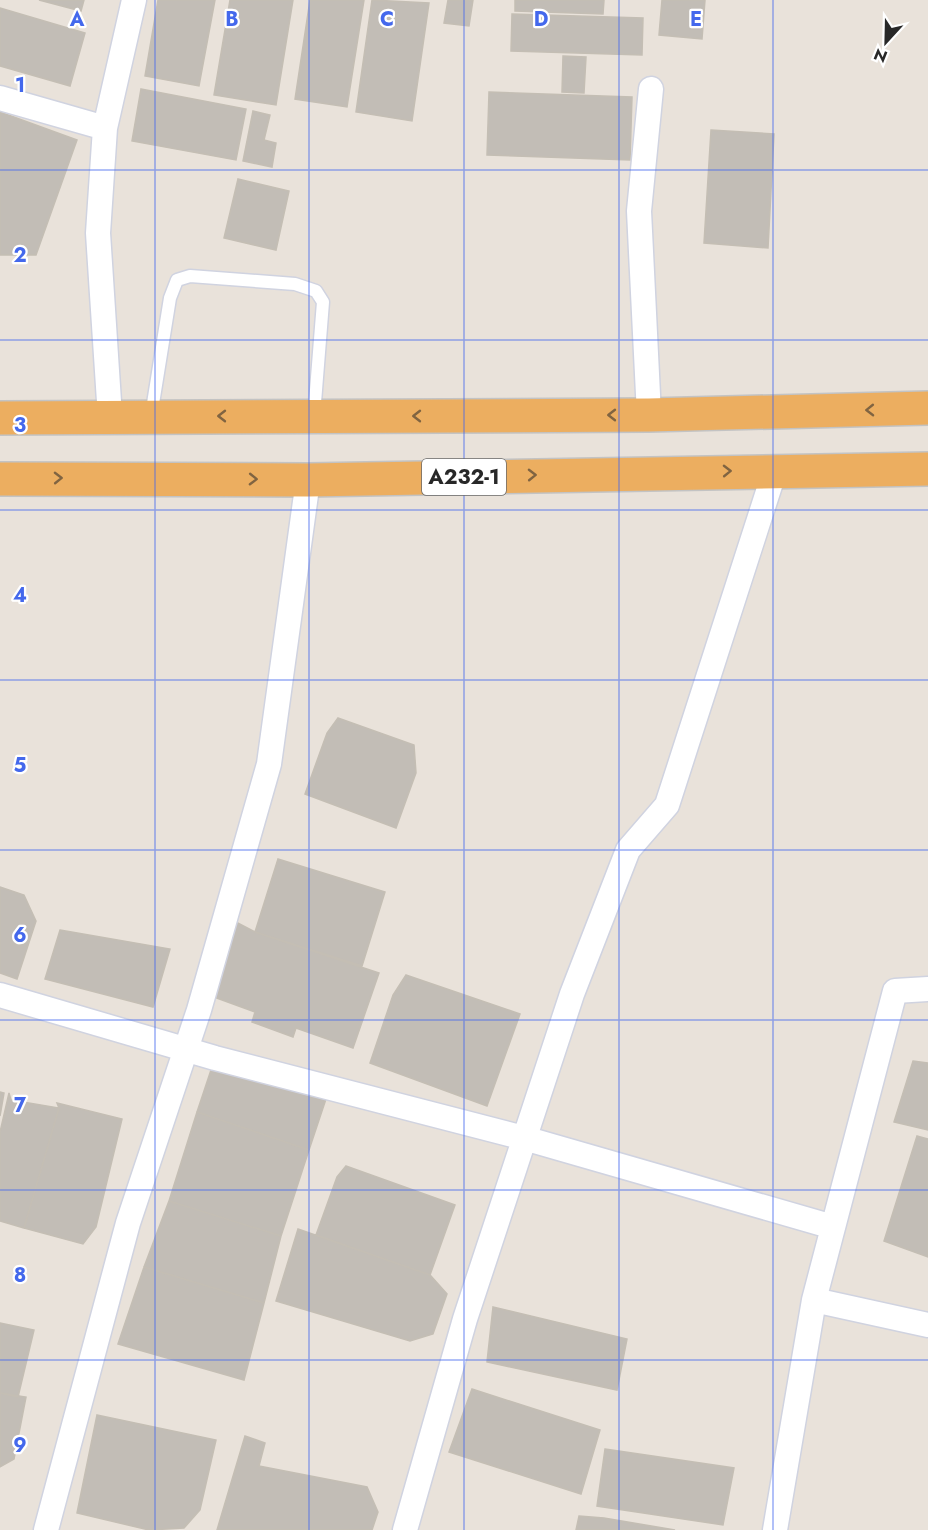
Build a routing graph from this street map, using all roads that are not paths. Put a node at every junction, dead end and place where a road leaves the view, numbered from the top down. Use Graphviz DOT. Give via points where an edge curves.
graph roads {
  1 [pos="134,0"];
  2 [pos="651,89"];
  3 [pos="0,98"];
  4 [pos="105,128"];
  5 [pos="928,408"];
  6 [pos="649,415"];
  7 [pos="314,416"];
  8 [pos="110,417"];
  9 [pos="151,417"];
  10 [pos="0,418"];
  11 [pos="928,469"];
  12 [pos="775,470"];
  13 [pos="0,478"];
  14 [pos="308,480"];
  15 [pos="928,989"];
  16 [pos="0,995"];
  17 [pos="186,1048"];
  18 [pos="524,1138"];
  19 [pos="833,1227"];
  20 [pos="814,1300"];
  21 [pos="928,1325"];
  22 [pos="46,1530"];
  23 [pos="405,1530"];
  24 [pos="775,1530"];
  1 -- 4 [label="street"];
  2 -- 6 [label="street" via="639,211"];
  3 -- 4 [label="street"];
  4 -- 8 [label="street" via="99,233"];
  5 -- 6 [label="highway, one-way"];
  6 -- 7 [label="highway, one-way"];
  7 -- 9 [label="highway, one-way"];
  7 -- 9 [label="lane" via="323,302 316,291 295,284 190,276 177,280 170,298"];
  8 -- 9 [label="highway"];
  8 -- 10 [label="highway"];
  11 -- 12 [label="highway, A232-1"];
  14 -- 12 [label="highway, A232-1, one-way"];
  12 -- 18 [label="street" via="667,805 628,850 572,994"];
  13 -- 14 [label="highway, A232-1, one-way"];
  14 -- 17 [label="street" via="268,764"];
  15 -- 19 [label="street" via="895,991"];
  16 -- 17 [label="street"];
  17 -- 18 [label="street"];
  17 -- 22 [label="street" via="128,1223"];
  18 -- 19 [label="street"];
  18 -- 23 [label="street" via="465,1319"];
  19 -- 20 [label="street"];
  20 -- 21 [label="street"];
  20 -- 24 [label="street"];
}
